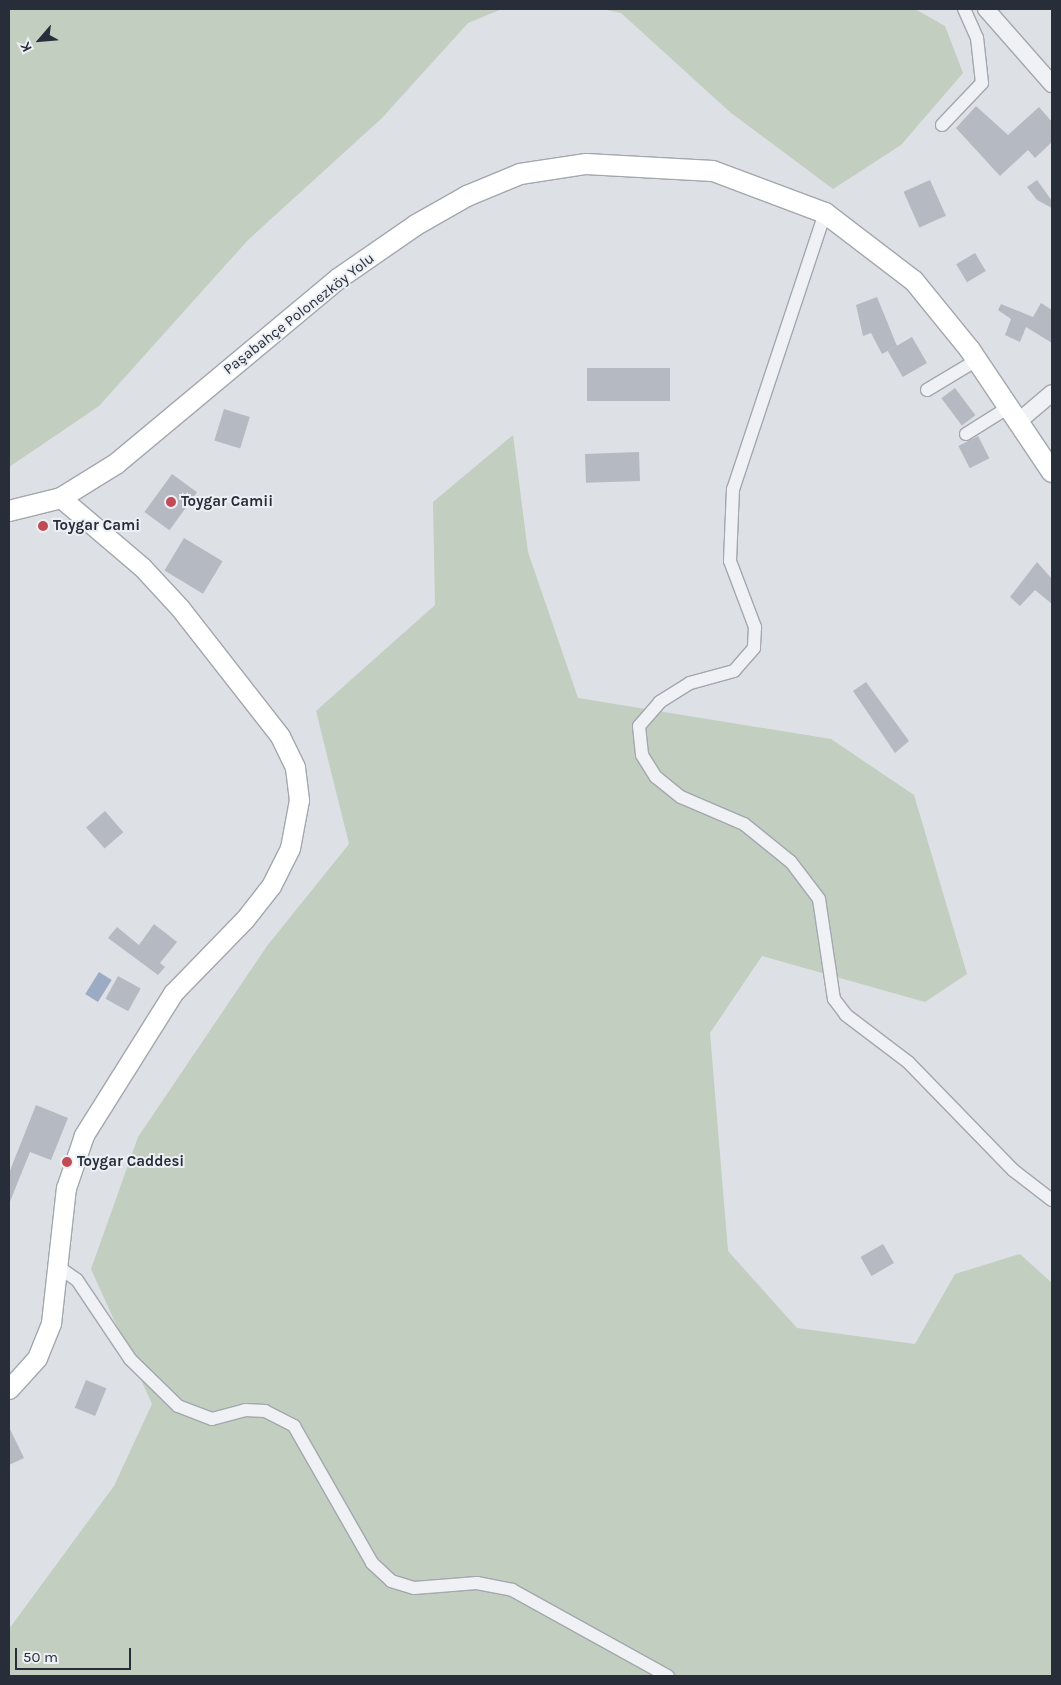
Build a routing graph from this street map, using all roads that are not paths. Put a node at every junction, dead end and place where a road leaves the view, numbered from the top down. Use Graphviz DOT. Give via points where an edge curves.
graph roads {
  1 [pos="964,9"];
  2 [pos="994,11"];
  3 [pos="1052,84"];
  4 [pos="942,125"];
  5 [pos="825,214"];
  6 [pos="976,360"];
  7 [pos="927,390"];
  8 [pos="1052,393"];
  9 [pos="1014,414"];
  10 [pos="966,434"];
  11 [pos="1052,472"];
  12 [pos="61,498"];
  13 [pos="9,511"];
  14 [pos="1052,1200"];
  15 [pos="57,1266"];
  16 [pos="9,1389"];
  17 [pos="668,1676"];
  1 -- 4 [label="street" via="976,38 982,83"];
  2 -- 3 [label="street"];
  5 -- 6 [label="main road, Paşabahçe Polonezköy Yolu" via="914,281"];
  5 -- 12 [label="main road, Paşabahçe Polonezköy Yolu" via="713,170 586,164 520,174 450,206 338,279 116,464"];
  5 -- 14 [label="street" via="734,489 730,561 755,627 754,648 734,671 690,683 660,702 639,726 642,755 656,777 681,797 744,824 791,862 819,899 834,999 846,1015 908,1062 1013,1170"];
  6 -- 7 [label="street"];
  6 -- 9 [label="main road, Paşabahçe Polonezköy Yolu"];
  8 -- 9 [label="street"];
  9 -- 10 [label="street"];
  9 -- 11 [label="main road, Paşabahçe Polonezköy Yolu"];
  12 -- 13 [label="main road, Paşabahçe Polonezköy Yolu"];
  12 -- 15 [label="main road" via="142,567 180,608 280,736 295,768 299,800 290,848 271,886 173,993 84,1135 66,1188"];
  15 -- 16 [label="main road" via="45,1341 28,1372"];
  15 -- 17 [label="street" via="77,1280 130,1359 178,1406 212,1419 245,1410 265,1411 294,1426 372,1563 391,1581 414,1588 477,1583 512,1590"];
}
